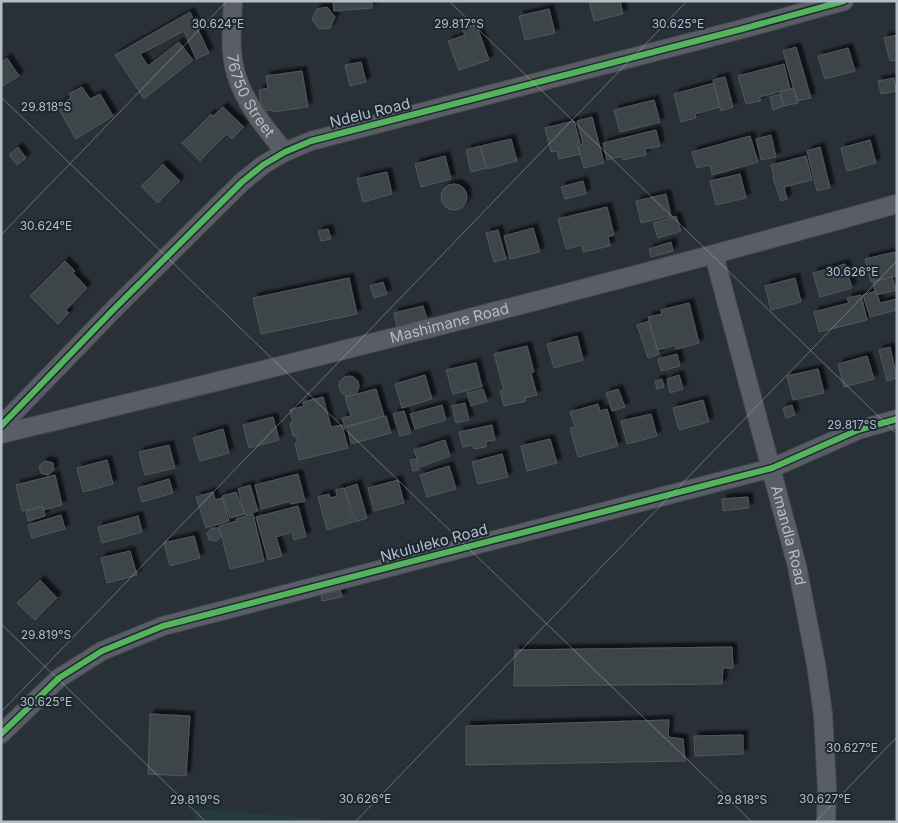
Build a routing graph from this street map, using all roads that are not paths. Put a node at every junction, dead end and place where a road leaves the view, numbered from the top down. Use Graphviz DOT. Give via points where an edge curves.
graph roads {
  1 [pos="233,1"];
  2 [pos="844,1"];
  3 [pos="285,152"];
  4 [pos="897,204"];
  5 [pos="714,255"];
  6 [pos="897,419"];
  7 [pos="1,426"];
  8 [pos="1,434"];
  9 [pos="772,468"];
  10 [pos="1,734"];
  11 [pos="826,822"];
  1 -- 3 [label="street, 76750 Street" via="232,54 236,74 262,124"];
  2 -- 3 [label="street, Ndelu Road" via="311,141"];
  3 -- 7 [label="street, Ndelu Road" via="242,182"];
  4 -- 5 [label="street, Mashimane Road"];
  5 -- 8 [label="street, Mashimane Road" via="260,372"];
  5 -- 9 [label="street, Amandla Road"];
  6 -- 9 [label="street, Nkululeko Road" via="858,430"];
  9 -- 10 [label="street, Nkululeko Road" via="163,626 102,651 59,678"];
  9 -- 11 [label="street, Amandla Road" via="816,664 823,714"];
}
